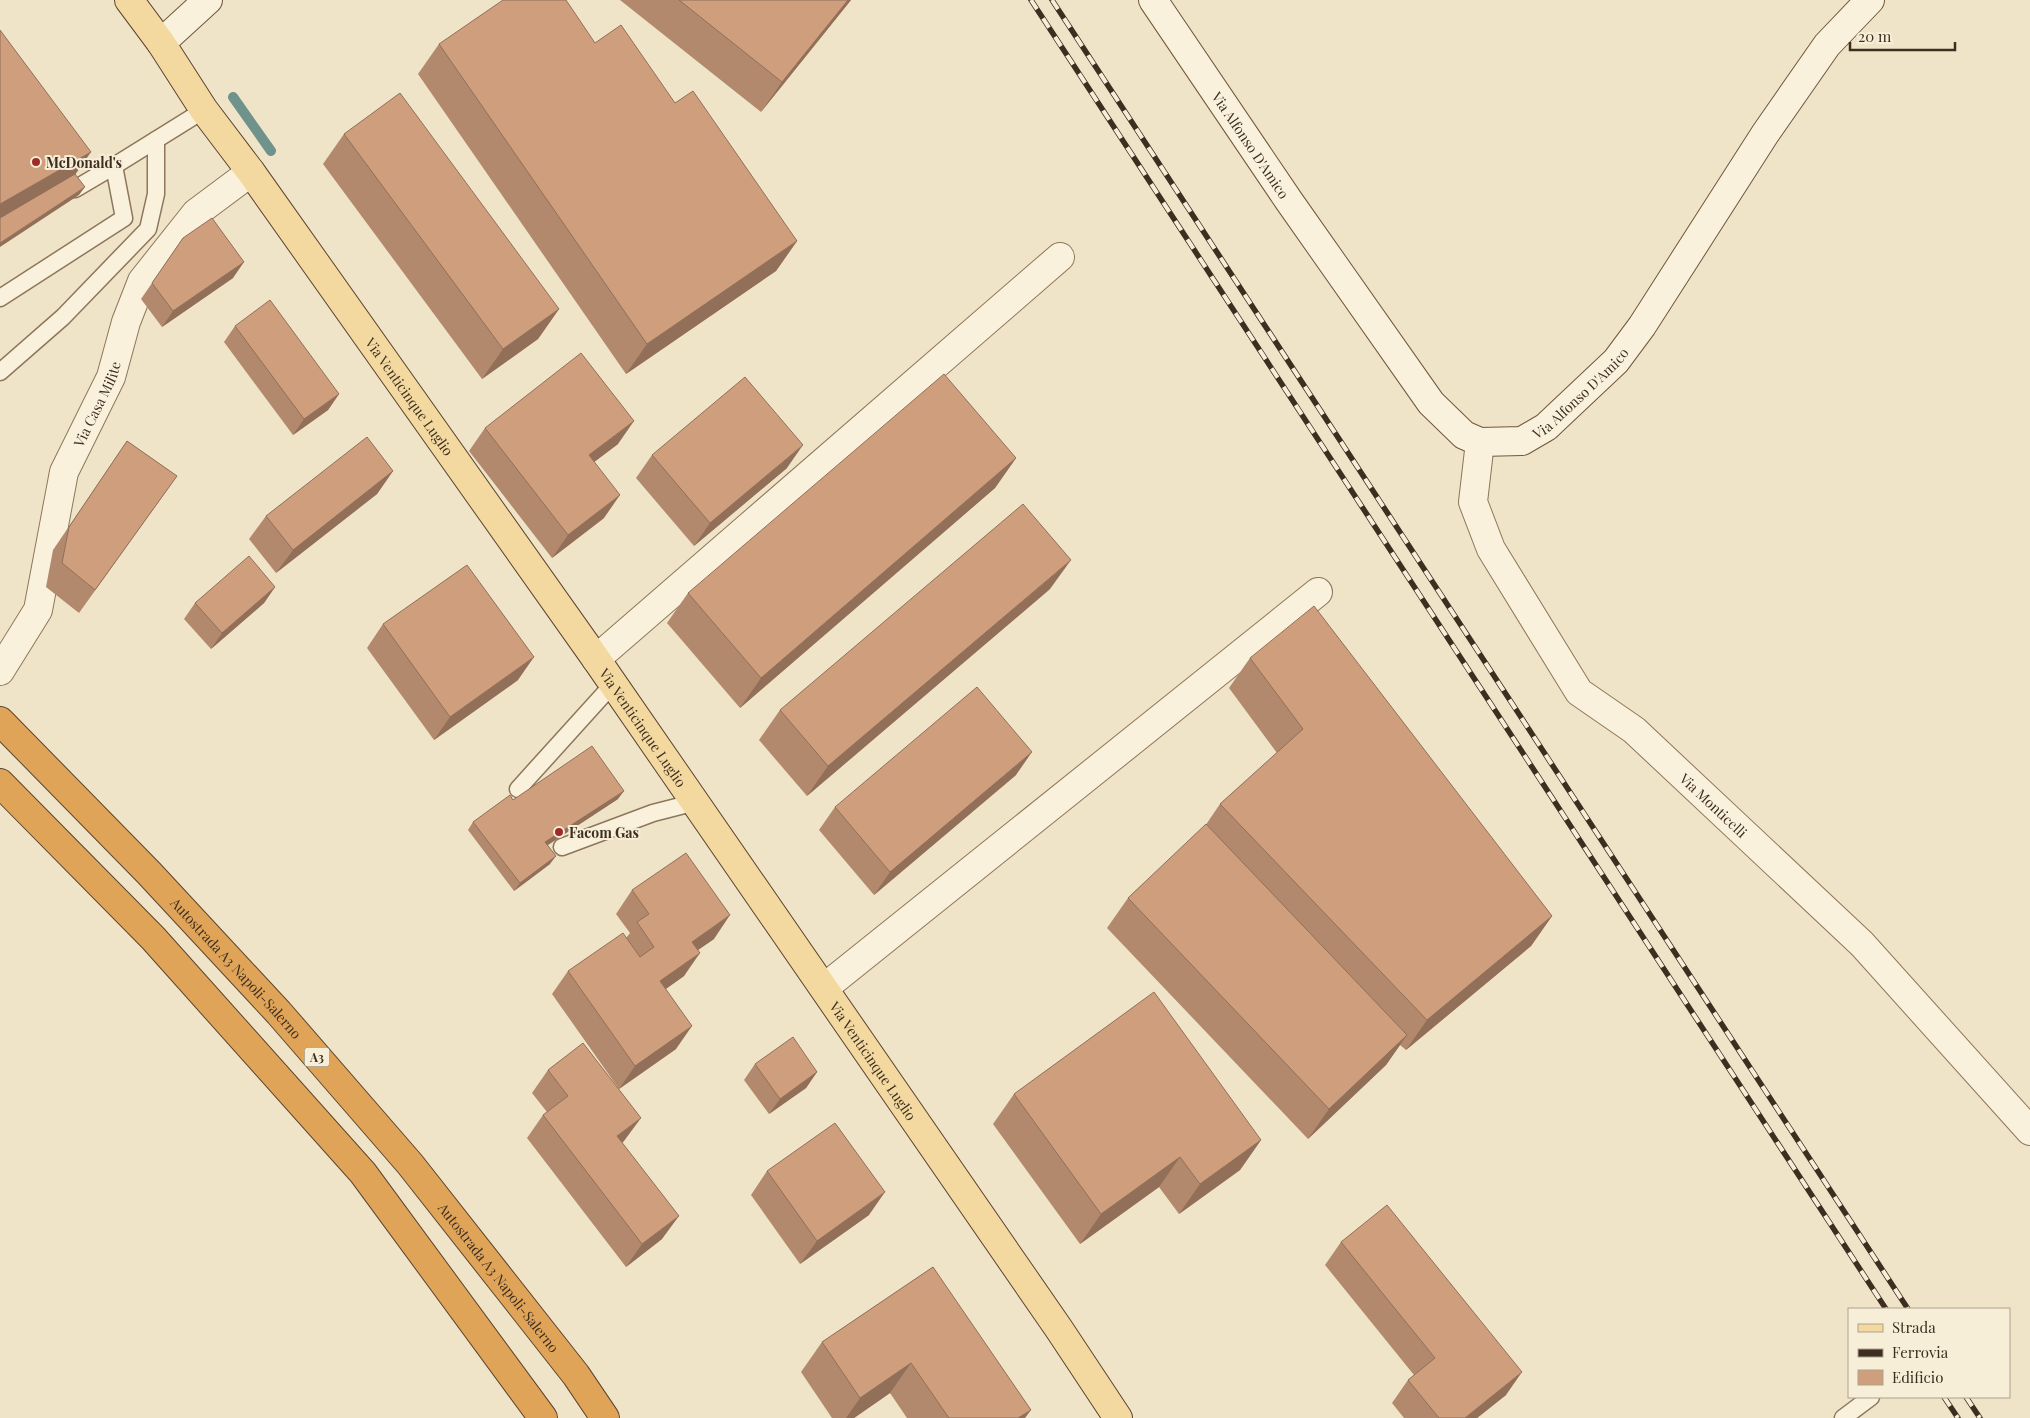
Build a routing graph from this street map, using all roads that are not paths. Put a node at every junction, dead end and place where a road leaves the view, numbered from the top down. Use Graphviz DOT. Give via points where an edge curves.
graph roads {
  1 [pos="129,0"];
  2 [pos="208,0"];
  3 [pos="1153,0"];
  4 [pos="1870,0"];
  5 [pos="161,42"];
  6 [pos="204,110"];
  7 [pos="156,140"];
  8 [pos="114,166"];
  9 [pos="251,172"];
  10 [pos="74,189"];
  11 [pos="1060,257"];
  12 [pos="0,298"];
  13 [pos="0,372"];
  14 [pos="1480,442"];
  15 [pos="1318,592"];
  16 [pos="596,659"];
  17 [pos="0,671"];
  18 [pos="613,684"];
  19 [pos="0,721"];
  20 [pos="0,783"];
  21 [pos="518,789"];
  22 [pos="696,802"];
  23 [pos="562,847"];
  24 [pos="824,988"];
  25 [pos="2030,1131"];
  26 [pos="1871,1398"];
  27 [pos="543,1418"];
  28 [pos="605,1418"];
  29 [pos="1118,1418"];
  30 [pos="1843,1418"];
  1 -- 5 [label="main road, Via Venticinque Luglio"];
  2 -- 5 [label="street"];
  3 -- 14 [label="street, Via Alfonso D'Amico" via="1431,403 1464,435"];
  4 -- 14 [label="street, Via Alfonso D'Amico" via="1828,45 1616,361 1546,426 1522,440"];
  5 -- 6 [label="main road, Via Venticinque Luglio"];
  6 -- 7 [label="lane"];
  6 -- 9 [label="main road, Via Venticinque Luglio"];
  7 -- 8 [label="lane"];
  7 -- 13 [label="lane" via="156,194 148,229 62,317"];
  8 -- 10 [label="lane"];
  8 -- 12 [label="lane" via="124,218"];
  9 -- 16 [label="main road, Via Venticinque Luglio"];
  9 -- 17 [label="street, Via Casa Milite" via="196,213 142,280 111,376 64,472 38,610"];
  11 -- 16 [label="street"];
  14 -- 25 [label="street, Via Monticelli" via="1473,502 1491,549 1579,692 1634,730 1862,944"];
  15 -- 24 [label="street"];
  16 -- 18 [label="main road, Via Venticinque Luglio"];
  18 -- 21 [label="lane"];
  18 -- 22 [label="main road, Via Venticinque Luglio"];
  19 -- 28 [label="highway, Autostrada A3 Napoli-Salerno / A3" via="280,1012 410,1164 576,1375"];
  20 -- 27 [label="highway" via="153,938 363,1173"];
  22 -- 23 [label="lane" via="653,813"];
  22 -- 24 [label="main road, Via Venticinque Luglio"];
  24 -- 29 [label="main road, Via Venticinque Luglio"];
  26 -- 30 [label="lane"];
}
